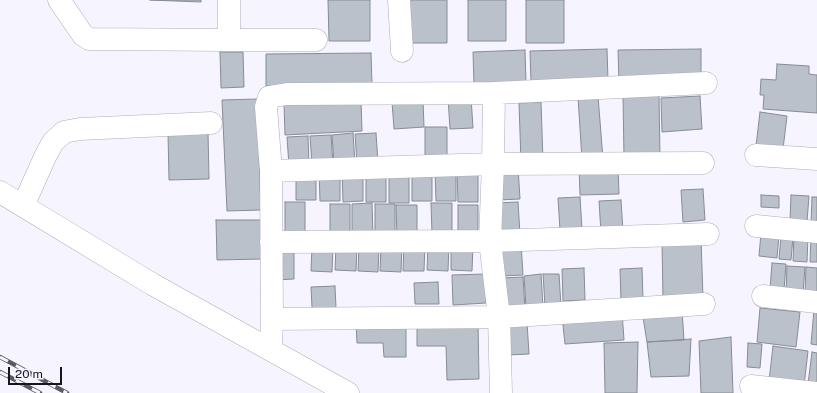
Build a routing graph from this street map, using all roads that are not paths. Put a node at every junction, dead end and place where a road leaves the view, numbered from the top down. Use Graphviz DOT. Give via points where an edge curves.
graph roads {
  1 [pos="59,0"];
  2 [pos="229,0"];
  3 [pos="399,0"];
  4 [pos="229,40"];
  5 [pos="316,40"];
  6 [pos="402,51"];
  7 [pos="706,83"];
  8 [pos="494,93"];
  9 [pos="211,123"];
  10 [pos="756,154"];
  11 [pos="817,159"];
  12 [pos="703,163"];
  13 [pos="493,164"];
  14 [pos="270,171"];
  15 [pos="0,192"];
  16 [pos="23,206"];
  17 [pos="756,226"];
  18 [pos="817,232"];
  19 [pos="708,234"];
  20 [pos="490,241"];
  21 [pos="271,242"];
  22 [pos="763,296"];
  23 [pos="817,302"];
  24 [pos="704,304"];
  25 [pos="499,317"];
  26 [pos="272,319"];
  27 [pos="271,350"];
  28 [pos="752,386"];
  29 [pos="348,393"];
  30 [pos="501,393"];
  31 [pos="817,393"];
  1 -- 4 [label="street" via="83,35 89,39"];
  2 -- 4 [label="street"];
  3 -- 6 [label="street"];
  4 -- 5 [label="street"];
  7 -- 8 [label="street"];
  8 -- 13 [label="street"];
  8 -- 14 [label="street" via="287,94 269,98 266,107"];
  9 -- 16 [label="street" via="80,128 64,132 53,142"];
  10 -- 11 [label="street"];
  12 -- 13 [label="street"];
  13 -- 14 [label="street"];
  13 -- 20 [label="street"];
  14 -- 21 [label="street"];
  15 -- 16 [label="street"];
  16 -- 27 [label="street" via="152,284"];
  17 -- 18 [label="street"];
  19 -- 20 [label="street"];
  20 -- 21 [label="street"];
  20 -- 25 [label="street"];
  21 -- 26 [label="street"];
  22 -- 23 [label="street"];
  24 -- 25 [label="street"];
  25 -- 26 [label="street"];
  25 -- 30 [label="street"];
  26 -- 27 [label="street"];
  27 -- 29 [label="street"];
  28 -- 31 [label="street"];
}
